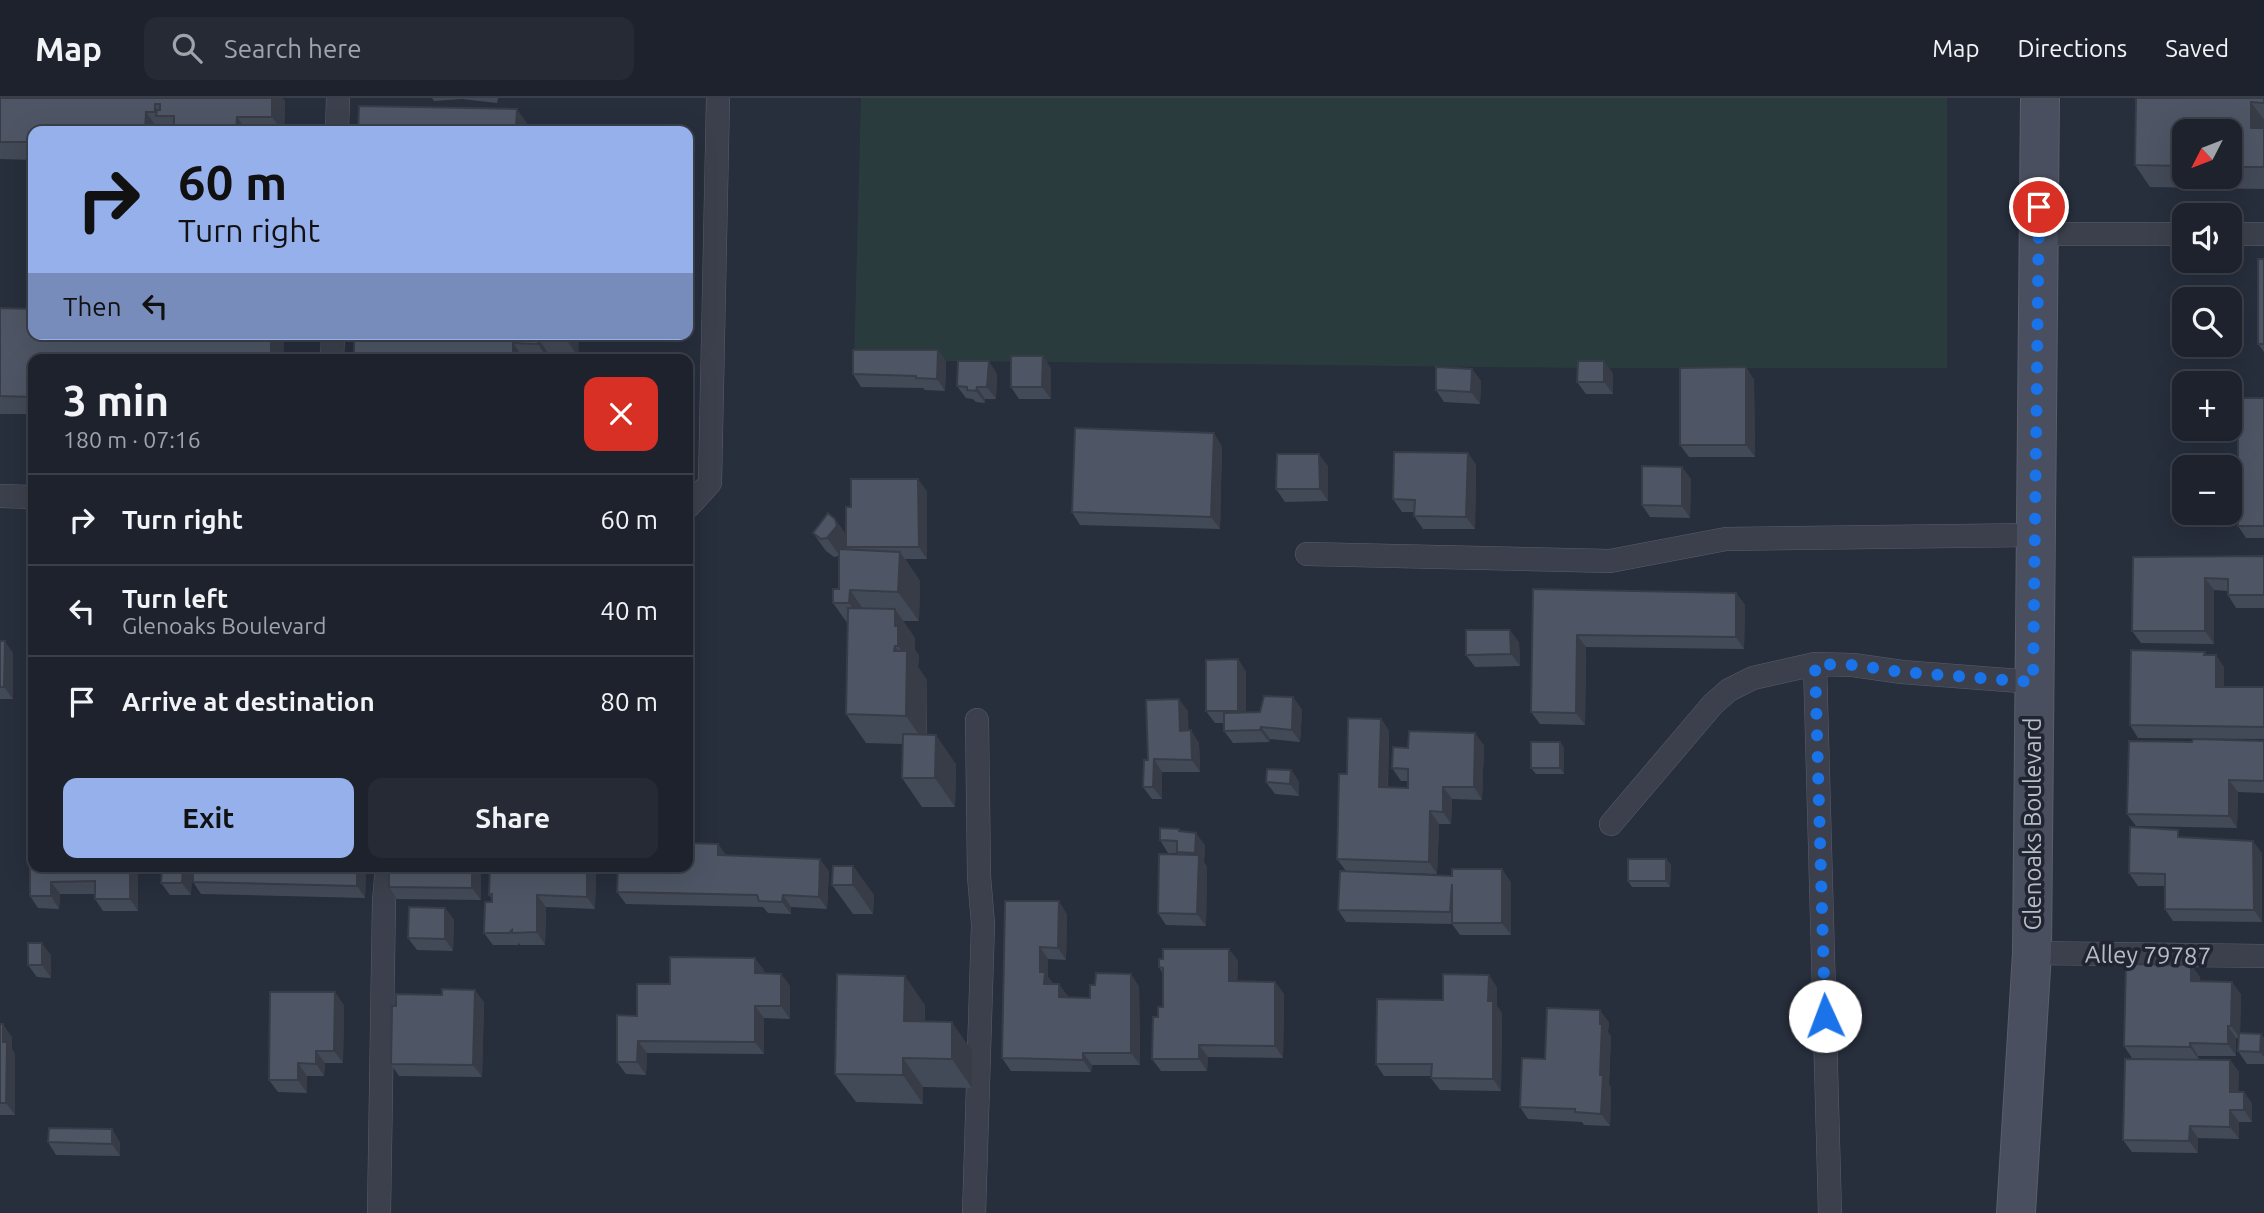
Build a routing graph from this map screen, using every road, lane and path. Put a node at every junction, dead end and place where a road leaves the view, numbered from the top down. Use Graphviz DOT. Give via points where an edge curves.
graph roads {
  1 [pos="338,98"];
  2 [pos="718,98"];
  3 [pos="2040,98"];
  4 [pos="337,126"];
  5 [pos="2039,234"];
  6 [pos="2172,234"];
  7 [pos="2242,234"];
  8 [pos="2264,234"];
  9 [pos="0,496"];
  10 [pos="28,497"];
  11 [pos="693,502"];
  12 [pos="2036,535"];
  13 [pos="1307,554"];
  14 [pos="1815,664"];
  15 [pos="2033,682"];
  16 [pos="977,719"];
  17 [pos="1611,824"];
  18 [pos="386,872"];
  19 [pos="2032,953"];
  20 [pos="2264,956"];
  21 [pos="379,1213"];
  22 [pos="974,1213"];
  23 [pos="1830,1213"];
  24 [pos="2016,1213"];
  1 -- 4 [label="lane"];
  2 -- 11 [label="lane" via="710,483"];
  3 -- 5 [label="main road, Glenoaks Boulevard"];
  5 -- 6 [label="lane"];
  5 -- 12 [label="main road, Glenoaks Boulevard"];
  7 -- 8 [label="lane"];
  9 -- 10 [label="lane"];
  12 -- 13 [label="lane" via="1726,538 1610,561"];
  12 -- 15 [label="main road, Glenoaks Boulevard"];
  14 -- 15 [label="lane"];
  14 -- 17 [label="lane" via="1753,678 1729,690"];
  14 -- 23 [label="lane"];
  15 -- 19 [label="main road, Glenoaks Boulevard"];
  16 -- 22 [label="lane" via="983,923"];
  18 -- 21 [label="lane"];
  19 -- 20 [label="lane, Alley 79787"];
  19 -- 24 [label="main road, Glenoaks Boulevard"];
}
